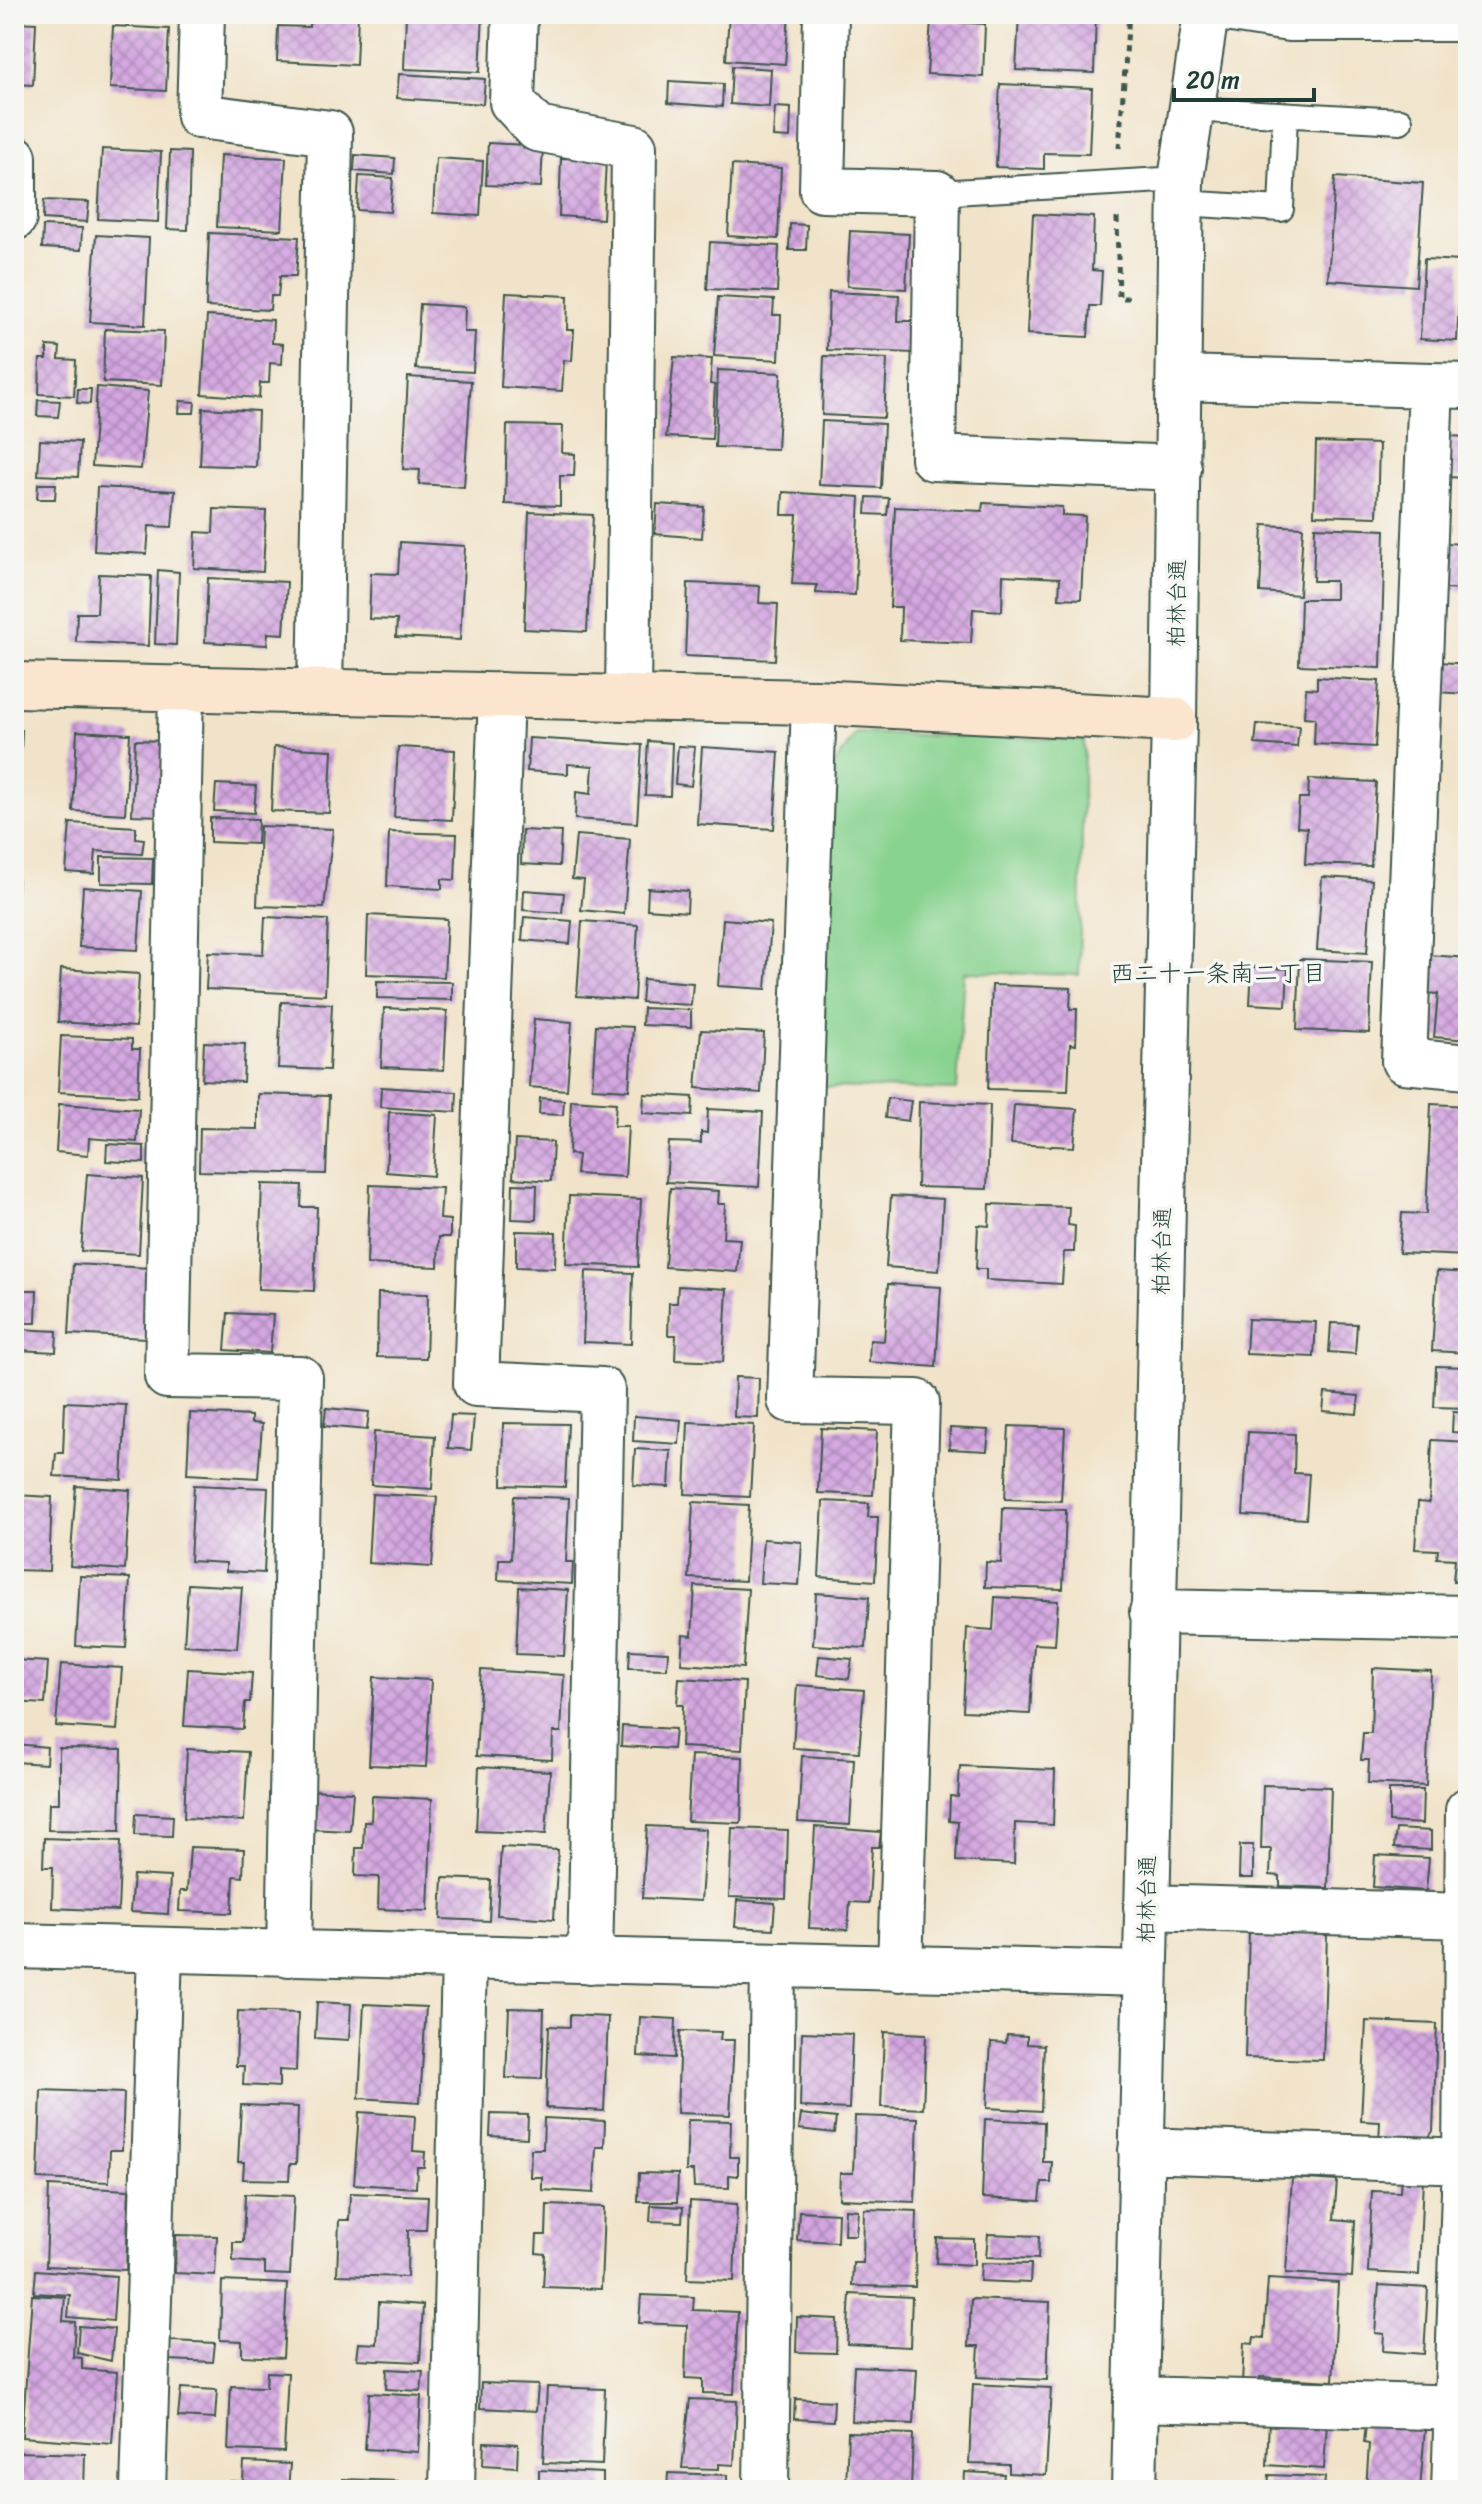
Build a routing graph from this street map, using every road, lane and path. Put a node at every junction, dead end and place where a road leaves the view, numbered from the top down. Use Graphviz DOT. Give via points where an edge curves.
graph roads {
  1 [pos="202,14"];
  2 [pos="515,14"];
  3 [pos="826,14"];
  4 [pos="1206,15"];
  5 [pos="1468,29"];
  6 [pos="1189,109"];
  7 [pos="1285,115"];
  8 [pos="1400,121"];
  9 [pos="14,157"];
  10 [pos="1181,191"];
  11 [pos="937,193"];
  12 [pos="14,218"];
  13 [pos="1179,378"];
  14 [pos="1449,385"];
  15 [pos="1179,468"];
  16 [pos="14,685"];
  17 [pos="181,688"];
  18 [pos="320,691"];
  19 [pos="501,695"];
  20 [pos="628,698"];
  21 [pos="814,702"];
  22 [pos="1174,720"];
  23 [pos="1468,1067"];
  24 [pos="1152,1612"];
  25 [pos="1468,1618"];
  26 [pos="1468,1810"];
  27 [pos="1146,1907"];
  28 [pos="1466,1916"];
  29 [pos="14,1946"];
  30 [pos="160,1951"];
  31 [pos="289,1954"];
  32 [pos="464,1958"];
  33 [pos="590,1961"];
  34 [pos="773,1966"];
  35 [pos="900,1969"];
  36 [pos="1145,1974"];
  37 [pos="1141,2150"];
  38 [pos="1467,2161"];
  39 [pos="1136,2399"];
  40 [pos="1462,2408"];
  41 [pos="143,2490"];
  42 [pos="452,2490"];
  43 [pos="766,2490"];
  44 [pos="1134,2490"];
  45 [pos="1454,2490"];
  1 -- 18 [label="street" via="199,116 330,133"];
  2 -- 20 [label="street" via="512,102 537,129 634,147"];
  3 -- 11 [label="street" via="822,190"];
  4 -- 5 [label="lane" via="1288,29"];
  4 -- 6 [label="street, 柏林台通"];
  6 -- 7 [label="lane"];
  6 -- 10 [label="street, 柏林台通"];
  7 -- 8 [label="lane"];
  7 -- 10 [label="lane" via="1281,209"];
  9 -- 12 [label="street"];
  10 -- 11 [label="lane"];
  10 -- 13 [label="street, 柏林台通"];
  11 -- 15 [label="street" via="933,458"];
  13 -- 14 [label="street"];
  13 -- 15 [label="street, 柏林台通"];
  14 -- 23 [label="street" via="1404,1061"];
  15 -- 22 [label="street, 柏林台通"];
  16 -- 17 [label="street"];
  17 -- 18 [label="street"];
  17 -- 31 [label="street" via="167,1376 300,1378"];
  18 -- 19 [label="street"];
  19 -- 20 [label="street"];
  19 -- 33 [label="street" via="476,1384 602,1390"];
  20 -- 21 [label="street"];
  21 -- 22 [label="street"];
  21 -- 35 [label="street" via="790,1400 917,1402"];
  22 -- 24 [label="street, 柏林台通"];
  24 -- 25 [label="street"];
  24 -- 27 [label="street, 柏林台通"];
  26 -- 28 [label="street"];
  27 -- 28 [label="street"];
  27 -- 36 [label="street, 柏林台通"];
  28 -- 38 [label="street"];
  29 -- 30 [label="street"];
  30 -- 31 [label="street"];
  30 -- 41 [label="street"];
  31 -- 32 [label="street"];
  32 -- 33 [label="street"];
  32 -- 42 [label="street"];
  33 -- 34 [label="street"];
  34 -- 35 [label="street"];
  34 -- 43 [label="street"];
  35 -- 36 [label="street"];
  36 -- 37 [label="street, 柏林台通"];
  37 -- 38 [label="street"];
  37 -- 39 [label="street, 柏林台通"];
  38 -- 40 [label="street"];
  39 -- 40 [label="street"];
  39 -- 44 [label="street, 柏林台通"];
  40 -- 45 [label="street"];
}
